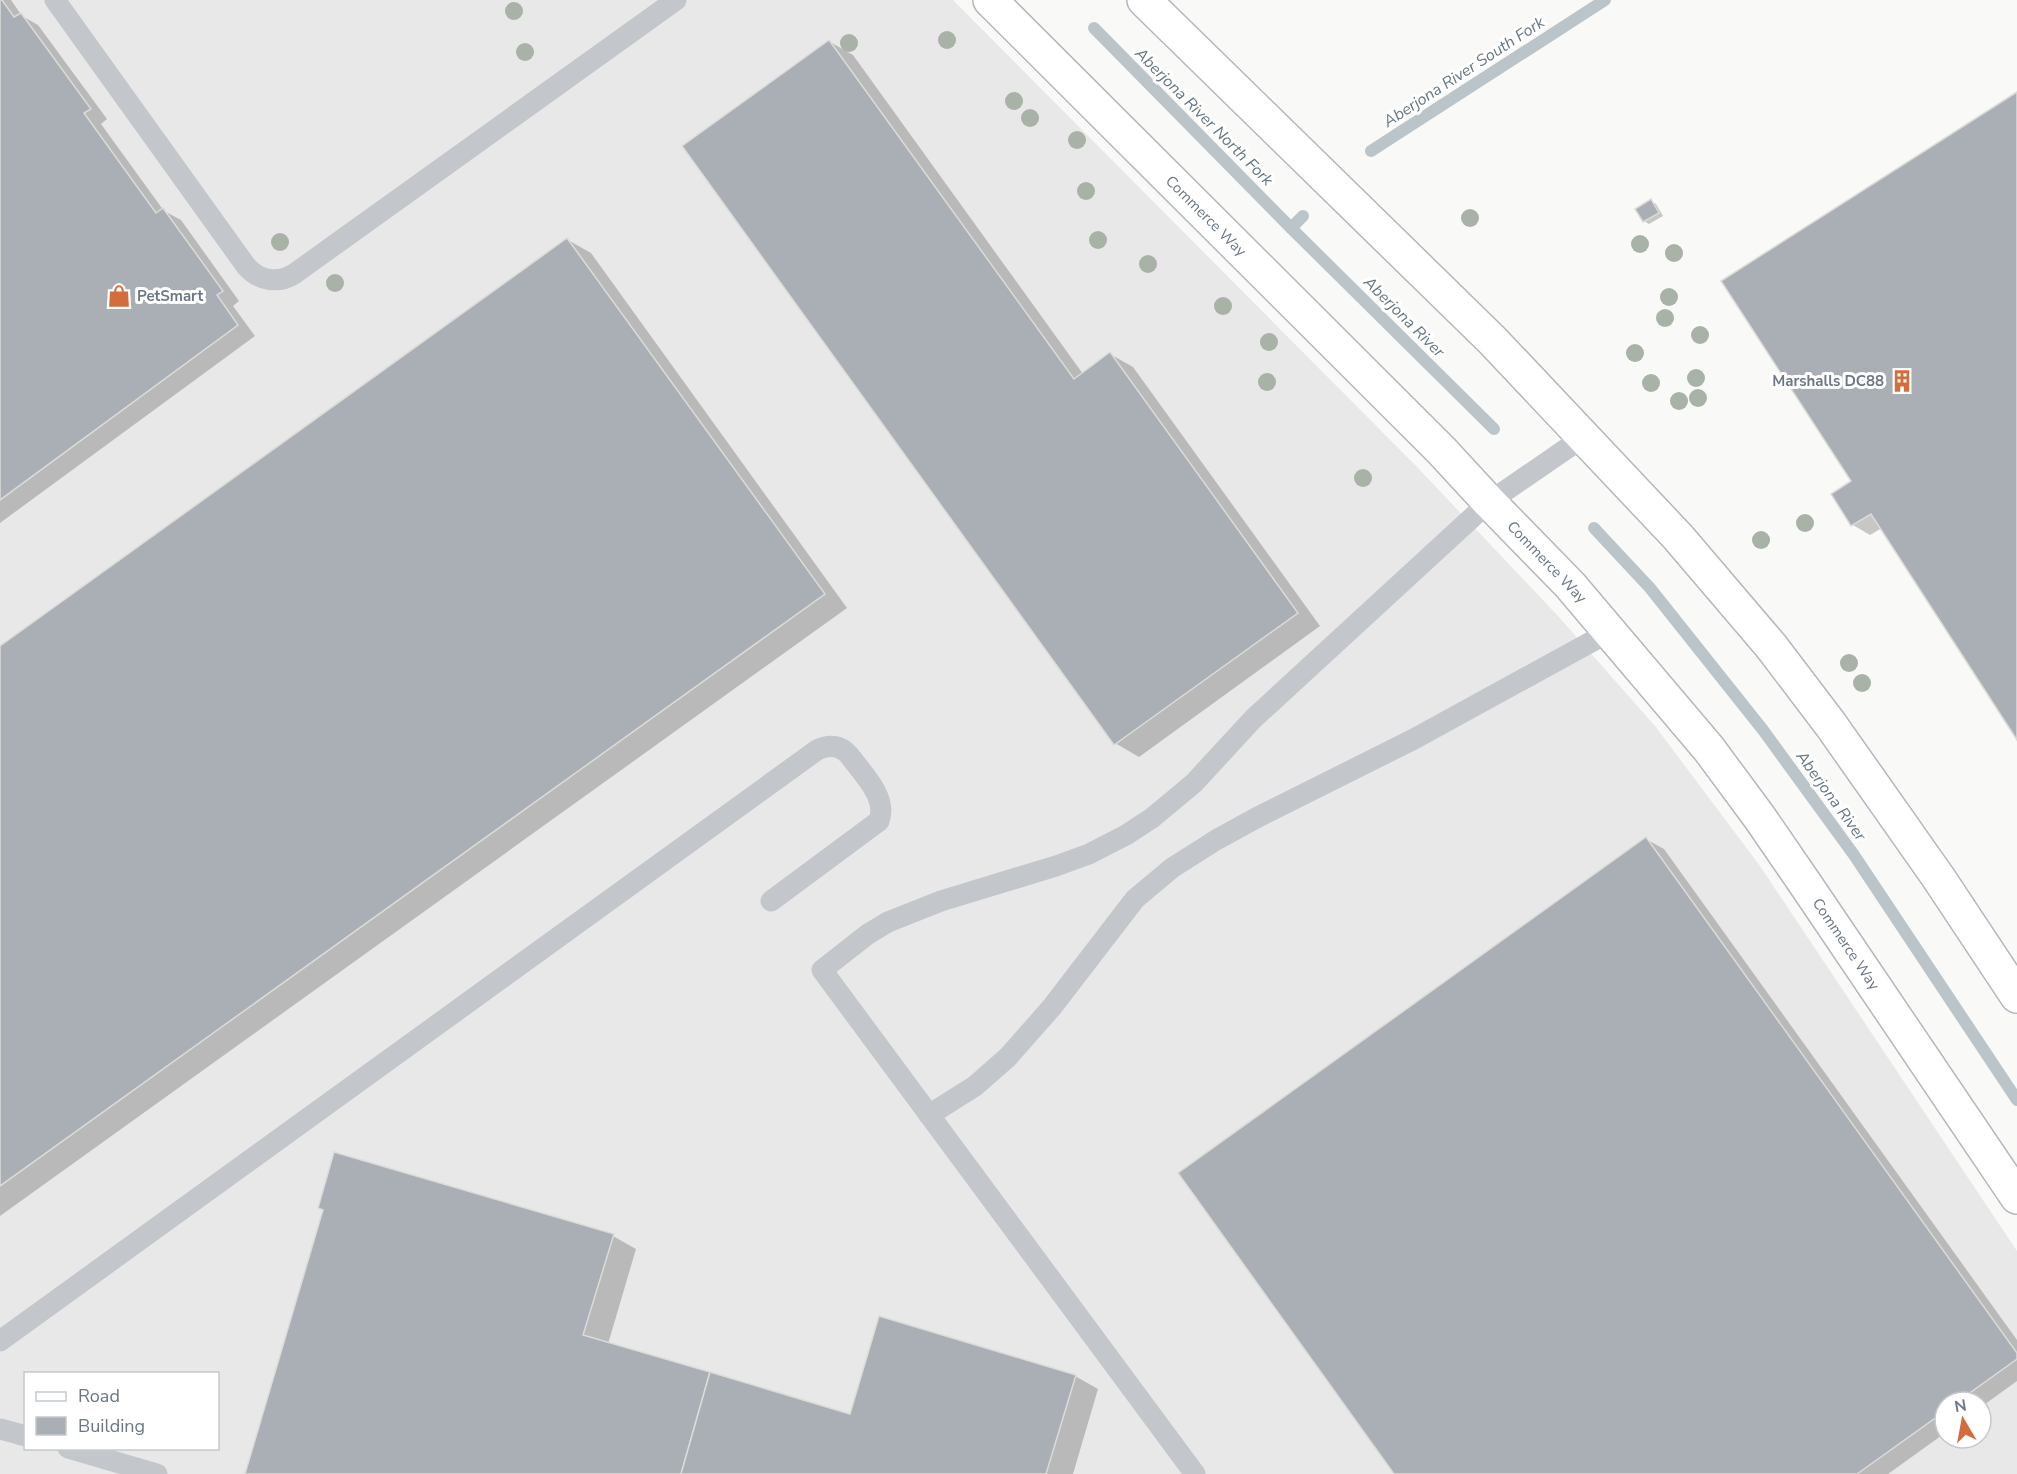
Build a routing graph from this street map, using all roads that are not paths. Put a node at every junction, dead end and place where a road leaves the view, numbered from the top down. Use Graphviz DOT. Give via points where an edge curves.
graph roads {
  1 [pos="55,0"];
  2 [pos="675,0"];
  3 [pos="990,0"];
  4 [pos="1144,0"];
  5 [pos="1585,436"];
  6 [pos="1489,502"];
  7 [pos="1611,632"];
  8 [pos="771,901"];
  9 [pos="2017,996"];
  10 [pos="929,1114"];
  11 [pos="2017,1197"];
  12 [pos="0,1341"];
  13 [pos="0,1429"];
  14 [pos="24,1435"];
  15 [pos="72,1450"];
  16 [pos="157,1474"];
  17 [pos="1195,1474"];
  1 -- 2 [label="lane" via="246,266 256,275 276,280 294,274"];
  3 -- 6 [label="street, Commerce Way"];
  4 -- 5 [label="street"];
  5 -- 6 [label="lane"];
  5 -- 9 [label="street" via="1771,646 1882,795"];
  6 -- 7 [label="street, Commerce Way"];
  6 -- 10 [label="lane" via="1253,719 1194,783 1152,818 1089,854 888,922 822,970"];
  7 -- 10 [label="lane" via="1414,739 1258,817 1172,868 1136,899 1008,1057 975,1086"];
  7 -- 11 [label="street, Commerce Way" via="1709,749 1760,818"];
  8 -- 12 [label="lane" via="879,821 880,799 843,749 830,746 817,750"];
  10 -- 17 [label="lane"];
  13 -- 14 [label="lane"];
  15 -- 16 [label="lane"];
}
